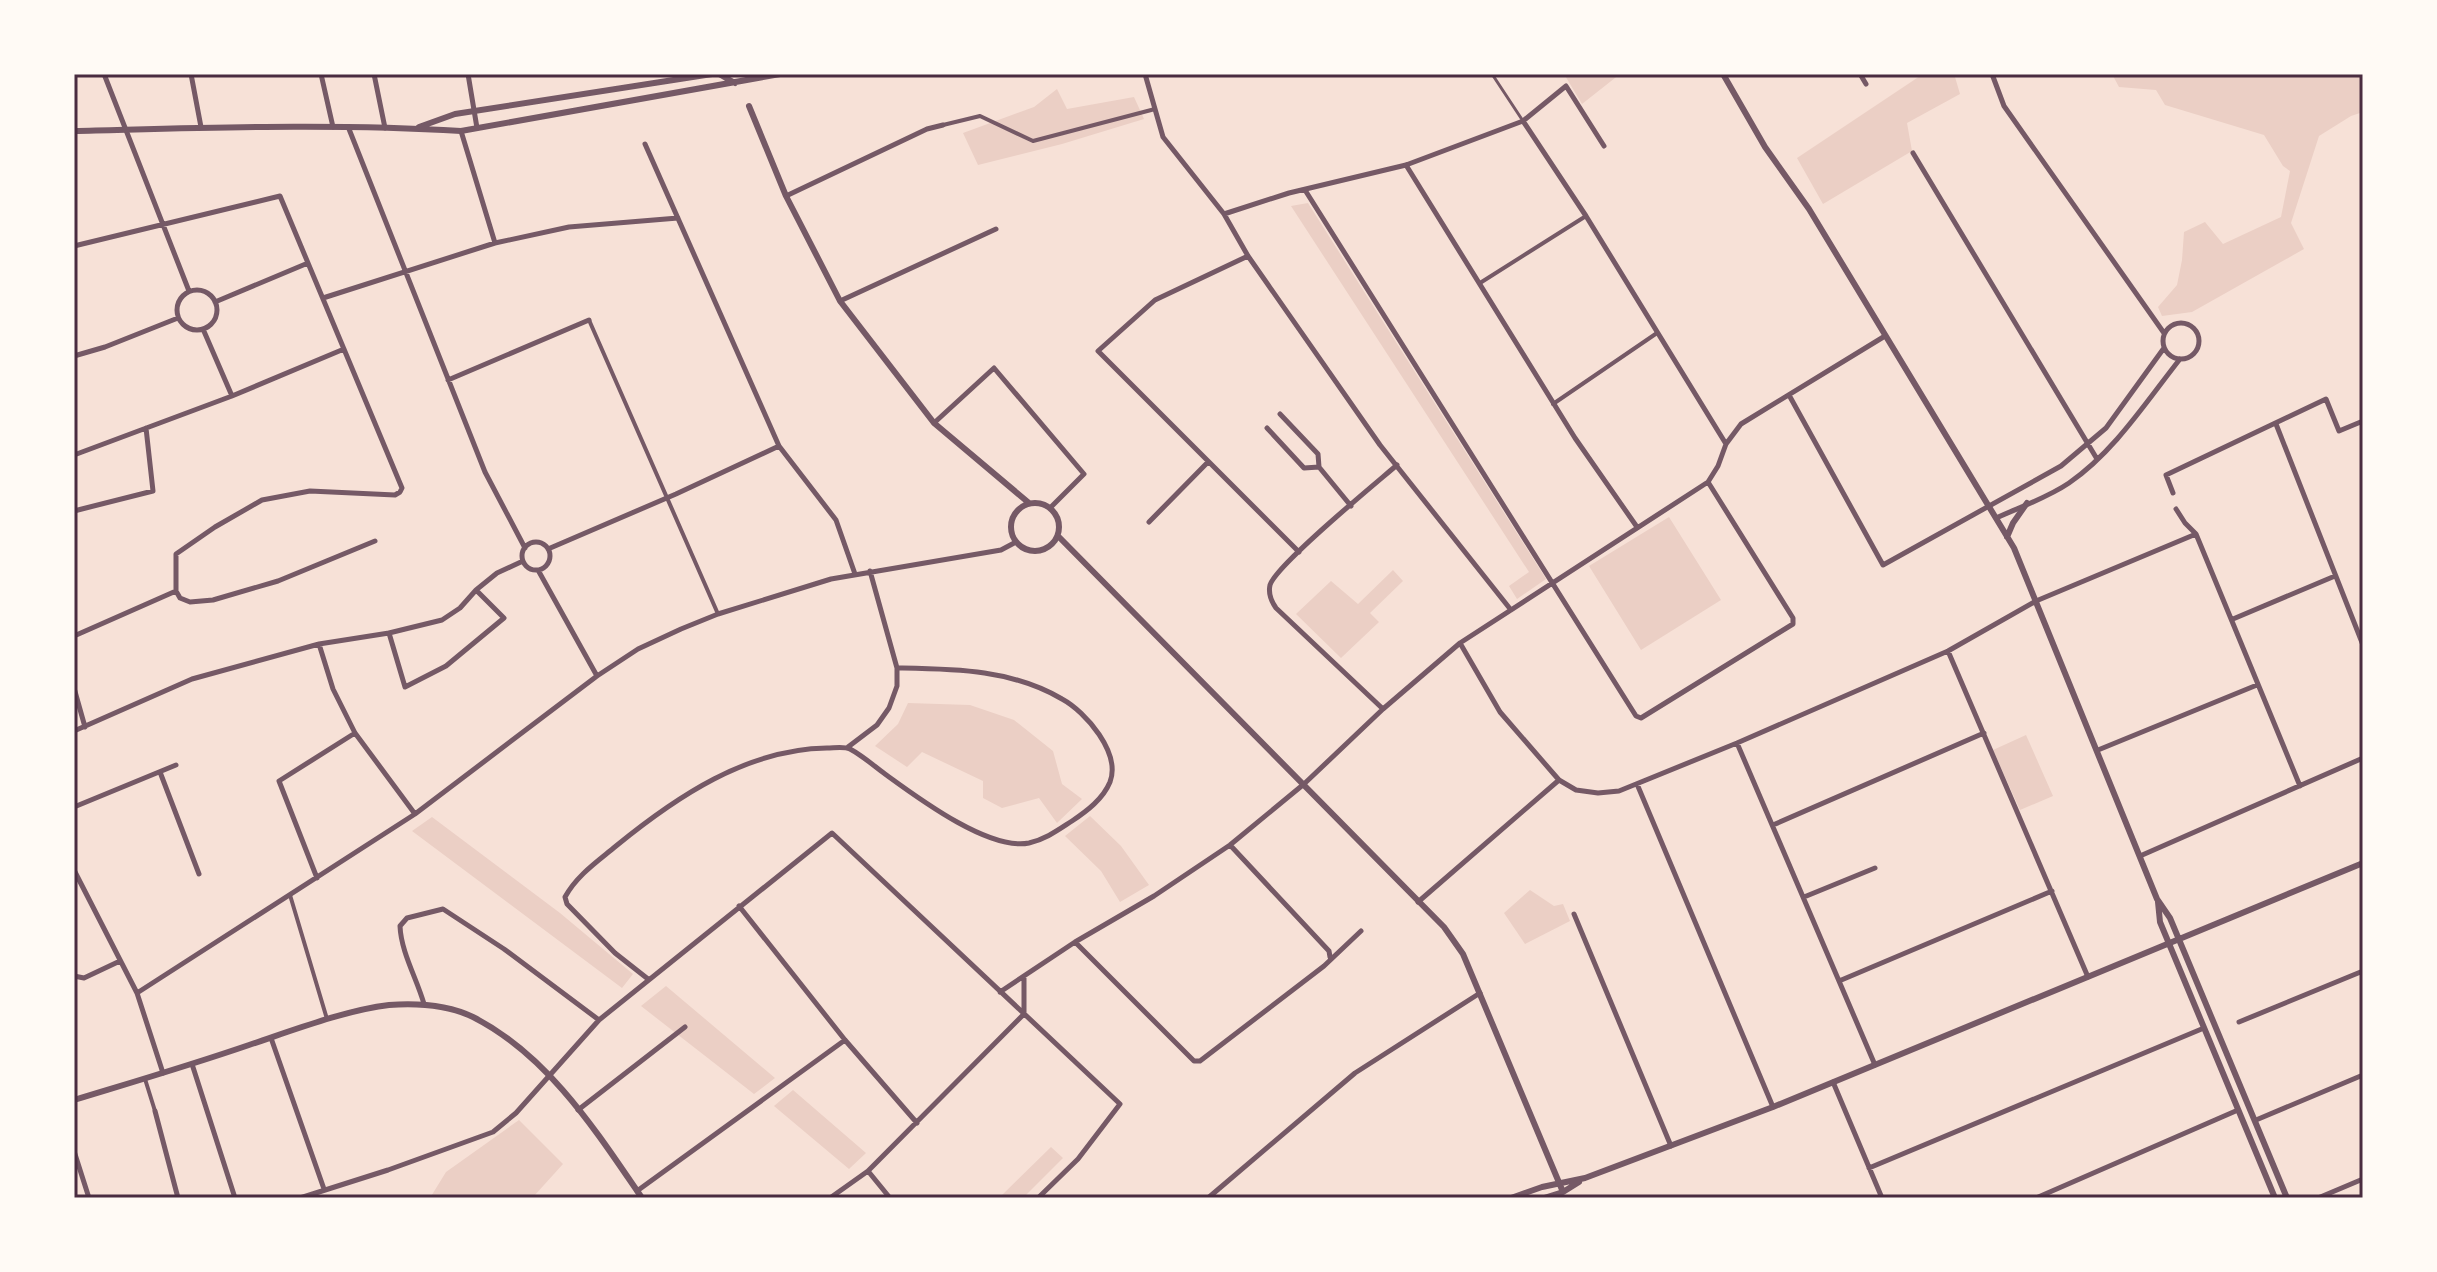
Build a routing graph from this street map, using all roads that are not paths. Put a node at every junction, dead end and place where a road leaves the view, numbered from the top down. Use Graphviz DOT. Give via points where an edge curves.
graph roads {
  1 [pos="104,74"];
  2 [pos="191,74"];
  3 [pos="321,74"];
  4 [pos="374,74"];
  5 [pos="468,74"];
  6 [pos="712,74"];
  7 [pos="719,74"];
  8 [pos="738,74"];
  9 [pos="780,74"];
  10 [pos="1145,74"];
  11 [pos="1492,74"];
  12 [pos="1723,74"];
  13 [pos="1860,74"];
  14 [pos="1992,74"];
  15 [pos="735,83"];
  16 [pos="1866,84"];
  17 [pos="749,106"];
  18 [pos="1155,109"];
  19 [pos="474,112"];
  20 [pos="1523,121"];
  21 [pos="943,125"];
  22 [pos="201,127"];
  23 [pos="333,127"];
  24 [pos="349,129"];
  25 [pos="386,129"];
  26 [pos="416,129"];
  27 [pos="477,129"];
  28 [pos="126,130"];
  29 [pos="74,131"];
  30 [pos="461,131"];
  31 [pos="645,144"];
  32 [pos="1604,146"];
  33 [pos="1913,153"];
  34 [pos="1406,165"];
  35 [pos="1305,190"];
  36 [pos="786,196"];
  37 [pos="1224,214"];
  38 [pos="1586,216"];
  39 [pos="678,218"];
  40 [pos="163,224"];
  41 [pos="996,229"];
  42 [pos="495,243"];
  43 [pos="74,246"];
  44 [pos="1248,256"];
  45 [pos="308,263"];
  46 [pos="405,271"];
  47 [pos="1479,283"];
  48 [pos="189,291"];
  49 [pos="323,298"];
  50 [pos="840,301"];
  51 [pos="215,302"];
  52 [pos="178,318"];
  53 [pos="589,320"];
  54 [pos="203,329"];
  55 [pos="1658,333"];
  56 [pos="2164,333"];
  57 [pos="1885,336"];
  58 [pos="2164,348"];
  59 [pos="344,349"];
  60 [pos="74,356"];
  61 [pos="2180,359"];
  62 [pos="448,380"];
  63 [pos="1789,395"];
  64 [pos="232,396"];
  65 [pos="1553,404"];
  66 [pos="1280,414"];
  67 [pos="2363,421"];
  68 [pos="934,423"];
  69 [pos="2276,424"];
  70 [pos="146,428"];
  71 [pos="1267,428"];
  72 [pos="1726,444"];
  73 [pos="2087,444"];
  74 [pos="779,446"];
  75 [pos="74,455"];
  76 [pos="2097,459"];
  77 [pos="1208,462"];
  78 [pos="1397,465"];
  79 [pos="1319,467"];
  80 [pos="1708,482"];
  81 [pos="2173,493"];
  82 [pos="667,497"];
  83 [pos="1029,503"];
  84 [pos="2027,503"];
  85 [pos="1989,505"];
  86 [pos="1351,506"];
  87 [pos="1050,508"];
  88 [pos="74,509"];
  89 [pos="2176,509"];
  90 [pos="1996,518"];
  91 [pos="1149,522"];
  92 [pos="1637,527"];
  93 [pos="2196,534"];
  94 [pos="1058,536"];
  95 [pos="2007,537"];
  96 [pos="375,541"];
  97 [pos="1016,542"];
  98 [pos="525,548"];
  99 [pos="548,549"];
  100 [pos="1299,552"];
  101 [pos="523,561"];
  102 [pos="538,570"];
  103 [pos="870,571"];
  104 [pos="855,574"];
  105 [pos="2335,576"];
  106 [pos="1552,583"];
  107 [pos="476,590"];
  108 [pos="176,591"];
  109 [pos="2036,601"];
  110 [pos="1511,610"];
  111 [pos="718,614"];
  112 [pos="2233,619"];
  113 [pos="389,633"];
  114 [pos="74,636"];
  115 [pos="1460,643"];
  116 [pos="319,644"];
  117 [pos="2363,645"];
  118 [pos="1948,651"];
  119 [pos="897,668"];
  120 [pos="597,676"];
  121 [pos="2257,685"];
  122 [pos="74,688"];
  123 [pos="1383,709"];
  124 [pos="85,727"];
  125 [pos="74,731"];
  126 [pos="355,733"];
  127 [pos="1984,733"];
  128 [pos="1737,743"];
  129 [pos="848,747"];
  130 [pos="2098,750"];
  131 [pos="2363,758"];
  132 [pos="176,765"];
  133 [pos="160,772"];
  134 [pos="1559,780"];
  135 [pos="1304,784"];
  136 [pos="1637,784"];
  137 [pos="2300,786"];
  138 [pos="74,807"];
  139 [pos="415,814"];
  140 [pos="1773,825"];
  141 [pos="1230,845"];
  142 [pos="2140,856"];
  143 [pos="2363,863"];
  144 [pos="1875,868"];
  145 [pos="74,870"];
  146 [pos="199,874"];
  147 [pos="317,878"];
  148 [pos="2052,891"];
  149 [pos="290,895"];
  150 [pos="1804,897"];
  151 [pos="2157,899"];
  152 [pos="1418,902"];
  153 [pos="739,906"];
  154 [pos="1574,914"];
  155 [pos="1361,931"];
  156 [pos="2180,940"];
  157 [pos="1075,942"];
  158 [pos="2170,943"];
  159 [pos="1330,958"];
  160 [pos="120,961"];
  161 [pos="2363,971"];
  162 [pos="74,976"];
  163 [pos="1024,976"];
  164 [pos="2088,978"];
  165 [pos="648,979"];
  166 [pos="1839,981"];
  167 [pos="1000,992"];
  168 [pos="137,993"];
  169 [pos="1480,993"];
  170 [pos="424,1004"];
  171 [pos="1024,1014"];
  172 [pos="327,1020"];
  173 [pos="599,1020"];
  174 [pos="2239,1022"];
  175 [pos="685,1027"];
  176 [pos="2204,1028"];
  177 [pos="271,1038"];
  178 [pos="845,1040"];
  179 [pos="192,1064"];
  180 [pos="1875,1065"];
  181 [pos="163,1073"];
  182 [pos="549,1074"];
  183 [pos="2363,1075"];
  184 [pos="145,1079"];
  185 [pos="1833,1082"];
  186 [pos="74,1100"];
  187 [pos="1773,1107"];
  188 [pos="578,1110"];
  189 [pos="2238,1110"];
  190 [pos="155,1111"];
  191 [pos="2256,1120"];
  192 [pos="917,1123"];
  193 [pos="1671,1146"];
  194 [pos="74,1151"];
  195 [pos="1552,1167"];
  196 [pos="1869,1168"];
  197 [pos="868,1171"];
  198 [pos="1585,1178"];
  199 [pos="2363,1179"];
  200 [pos="1560,1183"];
  201 [pos="1542,1187"];
  202 [pos="324,1189"];
  203 [pos="637,1191"];
  204 [pos="1563,1192"];
  205 [pos="89,1198"];
  206 [pos="178,1198"];
  207 [pos="235,1198"];
  208 [pos="300,1198"];
  209 [pos="642,1198"];
  210 [pos="830,1198"];
  211 [pos="890,1198"];
  212 [pos="1038,1198"];
  213 [pos="1208,1198"];
  214 [pos="1511,1198"];
  215 [pos="1544,1198"];
  216 [pos="1882,1198"];
  217 [pos="2036,1198"];
  218 [pos="2275,1198"];
  219 [pos="2287,1198"];
  220 [pos="2318,1198"];
  1 -- 28 [label="street"];
  2 -- 22 [label="street"];
  3 -- 23 [label="street"];
  4 -- 25 [label="street"];
  5 -- 19 [label="street"];
  6 -- 19 [label="street"];
  7 -- 15 [label="street"];
  8 -- 15 [label="street"];
  9 -- 15 [label="street"];
  10 -- 18 [label="street"];
  11 -- 20 [label="lane"];
  12 -- 57 [label="street"];
  13 -- 16 [label="street"];
  14 -- 56 [label="street" via="2004,106"];
  15 -- 27 [label="street"];
  17 -- 36 [label="street"];
  18 -- 21 [label="street" via="1033,141 980,116"];
  18 -- 37 [label="street" via="1163,137"];
  19 -- 26 [label="street"];
  19 -- 27 [label="street"];
  20 -- 32 [label="street" via="1566,86"];
  20 -- 34 [label="street"];
  20 -- 38 [label="street"];
  21 -- 36 [label="street"];
  22 -- 23 [label="street"];
  22 -- 28 [label="street"];
  23 -- 24 [label="street"];
  24 -- 25 [label="street"];
  24 -- 46 [label="street"];
  25 -- 26 [label="street"];
  26 -- 30 [label="street"];
  27 -- 30 [label="street"];
  28 -- 29 [label="street"];
  28 -- 40 [label="street"];
  30 -- 42 [label="street"];
  31 -- 39 [label="street"];
  33 -- 73 [label="street"];
  34 -- 35 [label="street"];
  34 -- 47 [label="street"];
  35 -- 37 [label="street"];
  35 -- 106 [label="street"];
  36 -- 50 [label="street"];
  37 -- 44 [label="street"];
  38 -- 47 [label="street"];
  38 -- 55 [label="street"];
  39 -- 42 [label="street" via="569,227"];
  39 -- 74 [label="street"];
  40 -- 43 [label="street"];
  40 -- 45 [label="street" via="280,196"];
  40 -- 48 [label="street"];
  41 -- 50 [label="street"];
  42 -- 46 [label="street"];
  44 -- 77 [label="street" via="1155,300 1098,351"];
  44 -- 78 [label="street"];
  45 -- 49 [label="street"];
  45 -- 51 [label="street"];
  46 -- 49 [label="street"];
  46 -- 62 [label="street"];
  47 -- 65 [label="street"];
  48 -- 51 [label="street" via="207,293"];
  48 -- 52 [label="street" via="177,305"];
  49 -- 59 [label="street"];
  50 -- 68 [label="street"];
  51 -- 54 [label="street" via="214,321"];
  52 -- 54 [label="street" via="186,327"];
  52 -- 60 [label="street"];
  53 -- 62 [label="street"];
  53 -- 82 [label="street"];
  54 -- 64 [label="street"];
  55 -- 65 [label="street"];
  55 -- 72 [label="street"];
  56 -- 58 [label="street"];
  56 -- 61 [label="street" via="2178,322 2198,334 2197,351"];
  57 -- 63 [label="street"];
  57 -- 85 [label="street"];
  58 -- 61 [label="street"];
  58 -- 73 [label="street" via="2106,428"];
  59 -- 64 [label="street"];
  59 -- 108 [label="street" via="400,492 310,491 262,500 176,554"];
  61 -- 76 [label="street"];
  62 -- 98 [label="street" via="485,472"];
  63 -- 72 [label="street" via="1741,424"];
  63 -- 85 [label="street" via="1883,565"];
  64 -- 70 [label="street"];
  65 -- 92 [label="street"];
  66 -- 79 [label="street" via="1318,454"];
  67 -- 69 [label="street" via="2339,431 2326,399"];
  68 -- 83 [label="street"];
  68 -- 87 [label="street" via="994,368 1084,474"];
  69 -- 81 [label="street" via="2166,475"];
  69 -- 105 [label="street"];
  70 -- 75 [label="street"];
  70 -- 88 [label="street" via="153,491"];
  71 -- 79 [label="street" via="1304,468"];
  72 -- 80 [label="street"];
  73 -- 76 [label="street"];
  73 -- 85 [label="street" via="2061,466"];
  74 -- 82 [label="street"];
  74 -- 104 [label="street" via="836,520"];
  76 -- 84 [label="street" via="2067,484"];
  77 -- 91 [label="street"];
  77 -- 100 [label="street"];
  78 -- 86 [label="street"];
  78 -- 110 [label="street"];
  79 -- 86 [label="street"];
  80 -- 92 [label="street"];
  80 -- 106 [label="street" via="1793,624 1641,718"];
  82 -- 99 [label="street"];
  82 -- 111 [label="street"];
  83 -- 87 [label="street"];
  83 -- 97 [label="street" via="1012,519"];
  84 -- 90 [label="street"];
  84 -- 95 [label="street"];
  85 -- 90 [label="street"];
  86 -- 100 [label="street"];
  87 -- 94 [label="street" via="1059,521"];
  89 -- 93 [label="street"];
  90 -- 95 [label="street"];
  92 -- 106 [label="street"];
  93 -- 109 [label="street"];
  93 -- 112 [label="street"];
  94 -- 97 [label="street" via="1039,551"];
  94 -- 135 [label="street"];
  95 -- 109 [label="street"];
  96 -- 108 [label="street" via="278,581 213,600 190,602"];
  97 -- 103 [label="street" via="1001,550"];
  98 -- 99 [label="street" via="537,542"];
  98 -- 101 [label="street"];
  99 -- 102 [label="street" via="549,562"];
  100 -- 123 [label="street" via="1272,581 1270,599"];
  101 -- 102 [label="street"];
  101 -- 107 [label="street"];
  102 -- 120 [label="street"];
  103 -- 104 [label="street"];
  103 -- 119 [label="street"];
  104 -- 111 [label="street"];
  105 -- 112 [label="street"];
  105 -- 117 [label="street"];
  106 -- 110 [label="street"];
  107 -- 113 [label="street" via="442,620"];
  107 -- 113 [label="street" via="504,618 446,666 405,687"];
  108 -- 114 [label="street"];
  109 -- 118 [label="street"];
  109 -- 130 [label="street"];
  110 -- 115 [label="street"];
  111 -- 120 [label="street" via="638,649"];
  112 -- 121 [label="street"];
  113 -- 116 [label="street"];
  115 -- 123 [label="street"];
  115 -- 134 [label="street" via="1500,712"];
  116 -- 124 [label="street" via="192,679"];
  116 -- 126 [label="street"];
  118 -- 127 [label="street"];
  118 -- 128 [label="street"];
  119 -- 129 [label="street" via="889,708 877,725"];
  119 -- 129 [label="street" via="1011,677 1062,699 1083,714 1106,748 1113,771 1103,794 1050,836 1008,844 975,832"];
  120 -- 139 [label="street"];
  121 -- 130 [label="street"];
  121 -- 137 [label="street"];
  122 -- 124 [label="street"];
  123 -- 135 [label="street"];
  124 -- 125 [label="street"];
  126 -- 139 [label="street"];
  126 -- 147 [label="street" via="279,781"];
  127 -- 140 [label="street"];
  127 -- 148 [label="street"];
  128 -- 136 [label="street"];
  128 -- 140 [label="street"];
  129 -- 165 [label="street" via="775,755 701,785 642,825 569,890 567,904"];
  130 -- 142 [label="street"];
  131 -- 137 [label="street"];
  132 -- 133 [label="street"];
  133 -- 138 [label="street"];
  133 -- 146 [label="street"];
  134 -- 136 [label="street" via="1576,790 1598,793"];
  134 -- 152 [label="street"];
  135 -- 141 [label="street"];
  135 -- 152 [label="street"];
  136 -- 187 [label="street"];
  137 -- 142 [label="street"];
  139 -- 147 [label="street"];
  140 -- 150 [label="street"];
  141 -- 157 [label="street"];
  141 -- 159 [label="street"];
  142 -- 151 [label="street"];
  143 -- 156 [label="street"];
  144 -- 150 [label="street"];
  145 -- 160 [label="street"];
  147 -- 149 [label="street"];
  148 -- 164 [label="street"];
  148 -- 166 [label="street"];
  149 -- 168 [label="street"];
  149 -- 172 [label="street"];
  150 -- 166 [label="street"];
  151 -- 156 [label="street"];
  151 -- 158 [label="street"];
  152 -- 169 [label="street" via="1454,940"];
  153 -- 165 [label="street"];
  153 -- 167 [label="street" via="832,833"];
  153 -- 178 [label="street"];
  154 -- 193 [label="street"];
  155 -- 159 [label="street"];
  156 -- 158 [label="street"];
  156 -- 191 [label="street"];
  157 -- 159 [label="street" via="1194,1061"];
  157 -- 163 [label="street"];
  158 -- 164 [label="street"];
  158 -- 176 [label="street"];
  160 -- 162 [label="street" via="84,978"];
  160 -- 168 [label="street"];
  161 -- 174 [label="street"];
  163 -- 167 [label="street"];
  163 -- 171 [label="street"];
  164 -- 180 [label="street"];
  165 -- 173 [label="street"];
  166 -- 180 [label="street"];
  167 -- 171 [label="street"];
  168 -- 181 [label="street"];
  169 -- 195 [label="street"];
  169 -- 213 [label="street" via="1355,1073"];
  170 -- 172 [label="street" via="388,1005"];
  170 -- 173 [label="street" via="400,926 407,918 443,909"];
  170 -- 182 [label="street" via="471,1016 509,1039"];
  171 -- 192 [label="street"];
  171 -- 212 [label="street" via="1120,1104 1078,1159"];
  172 -- 177 [label="street"];
  173 -- 182 [label="street"];
  175 -- 188 [label="street"];
  176 -- 189 [label="street"];
  176 -- 196 [label="street"];
  177 -- 179 [label="street"];
  177 -- 202 [label="street"];
  178 -- 192 [label="street"];
  178 -- 203 [label="street"];
  179 -- 181 [label="street"];
  179 -- 207 [label="street"];
  180 -- 185 [label="street"];
  181 -- 184 [label="street"];
  182 -- 188 [label="street"];
  182 -- 202 [label="street" via="493,1132"];
  183 -- 191 [label="street"];
  184 -- 186 [label="street"];
  184 -- 190 [label="street"];
  185 -- 187 [label="street"];
  185 -- 196 [label="street"];
  187 -- 193 [label="street"];
  188 -- 203 [label="street"];
  189 -- 217 [label="street"];
  189 -- 218 [label="street"];
  190 -- 206 [label="street"];
  191 -- 219 [label="street"];
  192 -- 197 [label="street"];
  193 -- 198 [label="street"];
  194 -- 205 [label="street"];
  195 -- 200 [label="street"];
  195 -- 201 [label="street" via="1552,1176"];
  196 -- 216 [label="street"];
  197 -- 210 [label="street"];
  197 -- 211 [label="street"];
  198 -- 200 [label="street"];
  198 -- 204 [label="street"];
  199 -- 220 [label="street"];
  200 -- 201 [label="street"];
  200 -- 204 [label="street"];
  201 -- 214 [label="street"];
  202 -- 208 [label="street"];
  203 -- 209 [label="street"];
  204 -- 215 [label="street"];
}
